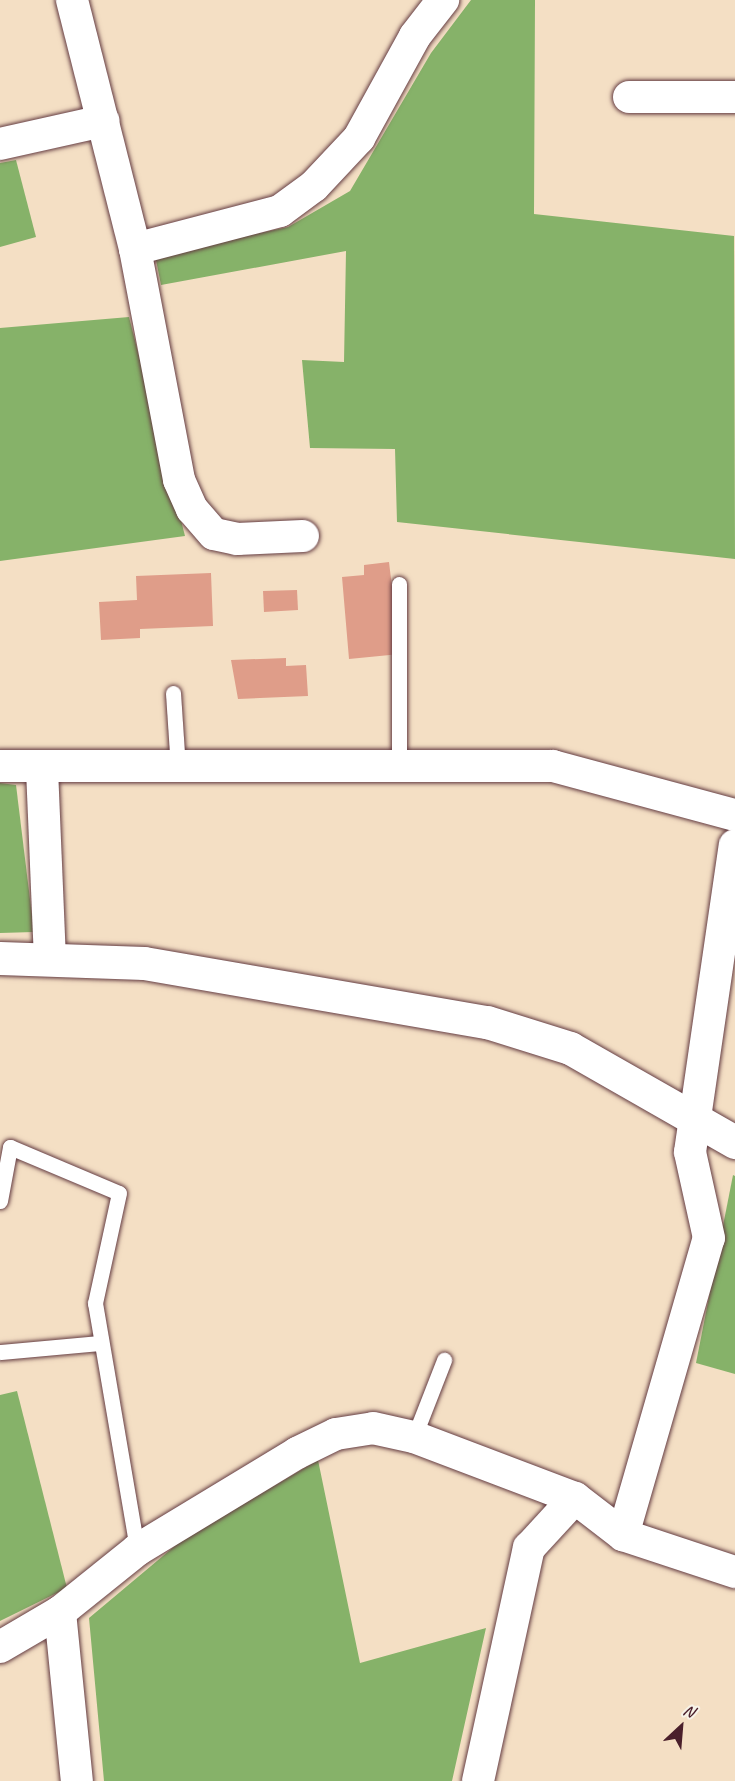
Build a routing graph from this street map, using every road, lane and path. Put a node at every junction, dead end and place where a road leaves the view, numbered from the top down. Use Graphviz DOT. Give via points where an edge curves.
graph roads {
  1 [pos="72,0"];
  2 [pos="443,0"];
  3 [pos="735,97"];
  4 [pos="629,98"];
  5 [pos="103,122"];
  6 [pos="0,144"];
  7 [pos="135,249"];
  8 [pos="303,536"];
  9 [pos="399,584"];
  10 [pos="173,693"];
  11 [pos="0,766"];
  12 [pos="399,767"];
  13 [pos="42,769"];
  14 [pos="178,769"];
  15 [pos="735,815"];
  16 [pos="735,845"];
  17 [pos="0,958"];
  18 [pos="50,959"];
  19 [pos="695,1117"];
  20 [pos="735,1142"];
  21 [pos="0,1201"];
  22 [pos="98,1343"];
  23 [pos="0,1352"];
  24 [pos="444,1360"];
  25 [pos="414,1437"];
  26 [pos="575,1498"];
  27 [pos="623,1535"];
  28 [pos="137,1550"];
  29 [pos="735,1572"];
  30 [pos="60,1612"];
  31 [pos="0,1647"];
  32 [pos="77,1781"];
  33 [pos="478,1781"];
  1 -- 5 [label="street"];
  2 -- 7 [label="street" via="415,36 359,138 314,186 280,211"];
  3 -- 4 [label="street"];
  5 -- 6 [label="street"];
  5 -- 7 [label="street"];
  7 -- 8 [label="street" via="179,480 192,509 214,534 237,539"];
  9 -- 12 [label="lane"];
  10 -- 14 [label="lane"];
  11 -- 13 [label="street"];
  12 -- 14 [label="street"];
  12 -- 15 [label="street" via="553,766"];
  13 -- 14 [label="street"];
  13 -- 18 [label="street"];
  16 -- 19 [label="street"];
  17 -- 18 [label="street"];
  18 -- 19 [label="street" via="144,963 487,1022 570,1048"];
  19 -- 20 [label="street"];
  19 -- 27 [label="street" via="690,1152 710,1238"];
  21 -- 22 [label="lane" via="9,1147 119,1193 95,1303"];
  22 -- 23 [label="lane"];
  22 -- 28 [label="lane"];
  24 -- 25 [label="lane"];
  25 -- 26 [label="street"];
  25 -- 28 [label="street" via="373,1428 336,1434"];
  26 -- 27 [label="street"];
  26 -- 33 [label="street" via="529,1548"];
  27 -- 29 [label="street"];
  28 -- 30 [label="street"];
  30 -- 31 [label="street"];
  30 -- 32 [label="street"];
}
